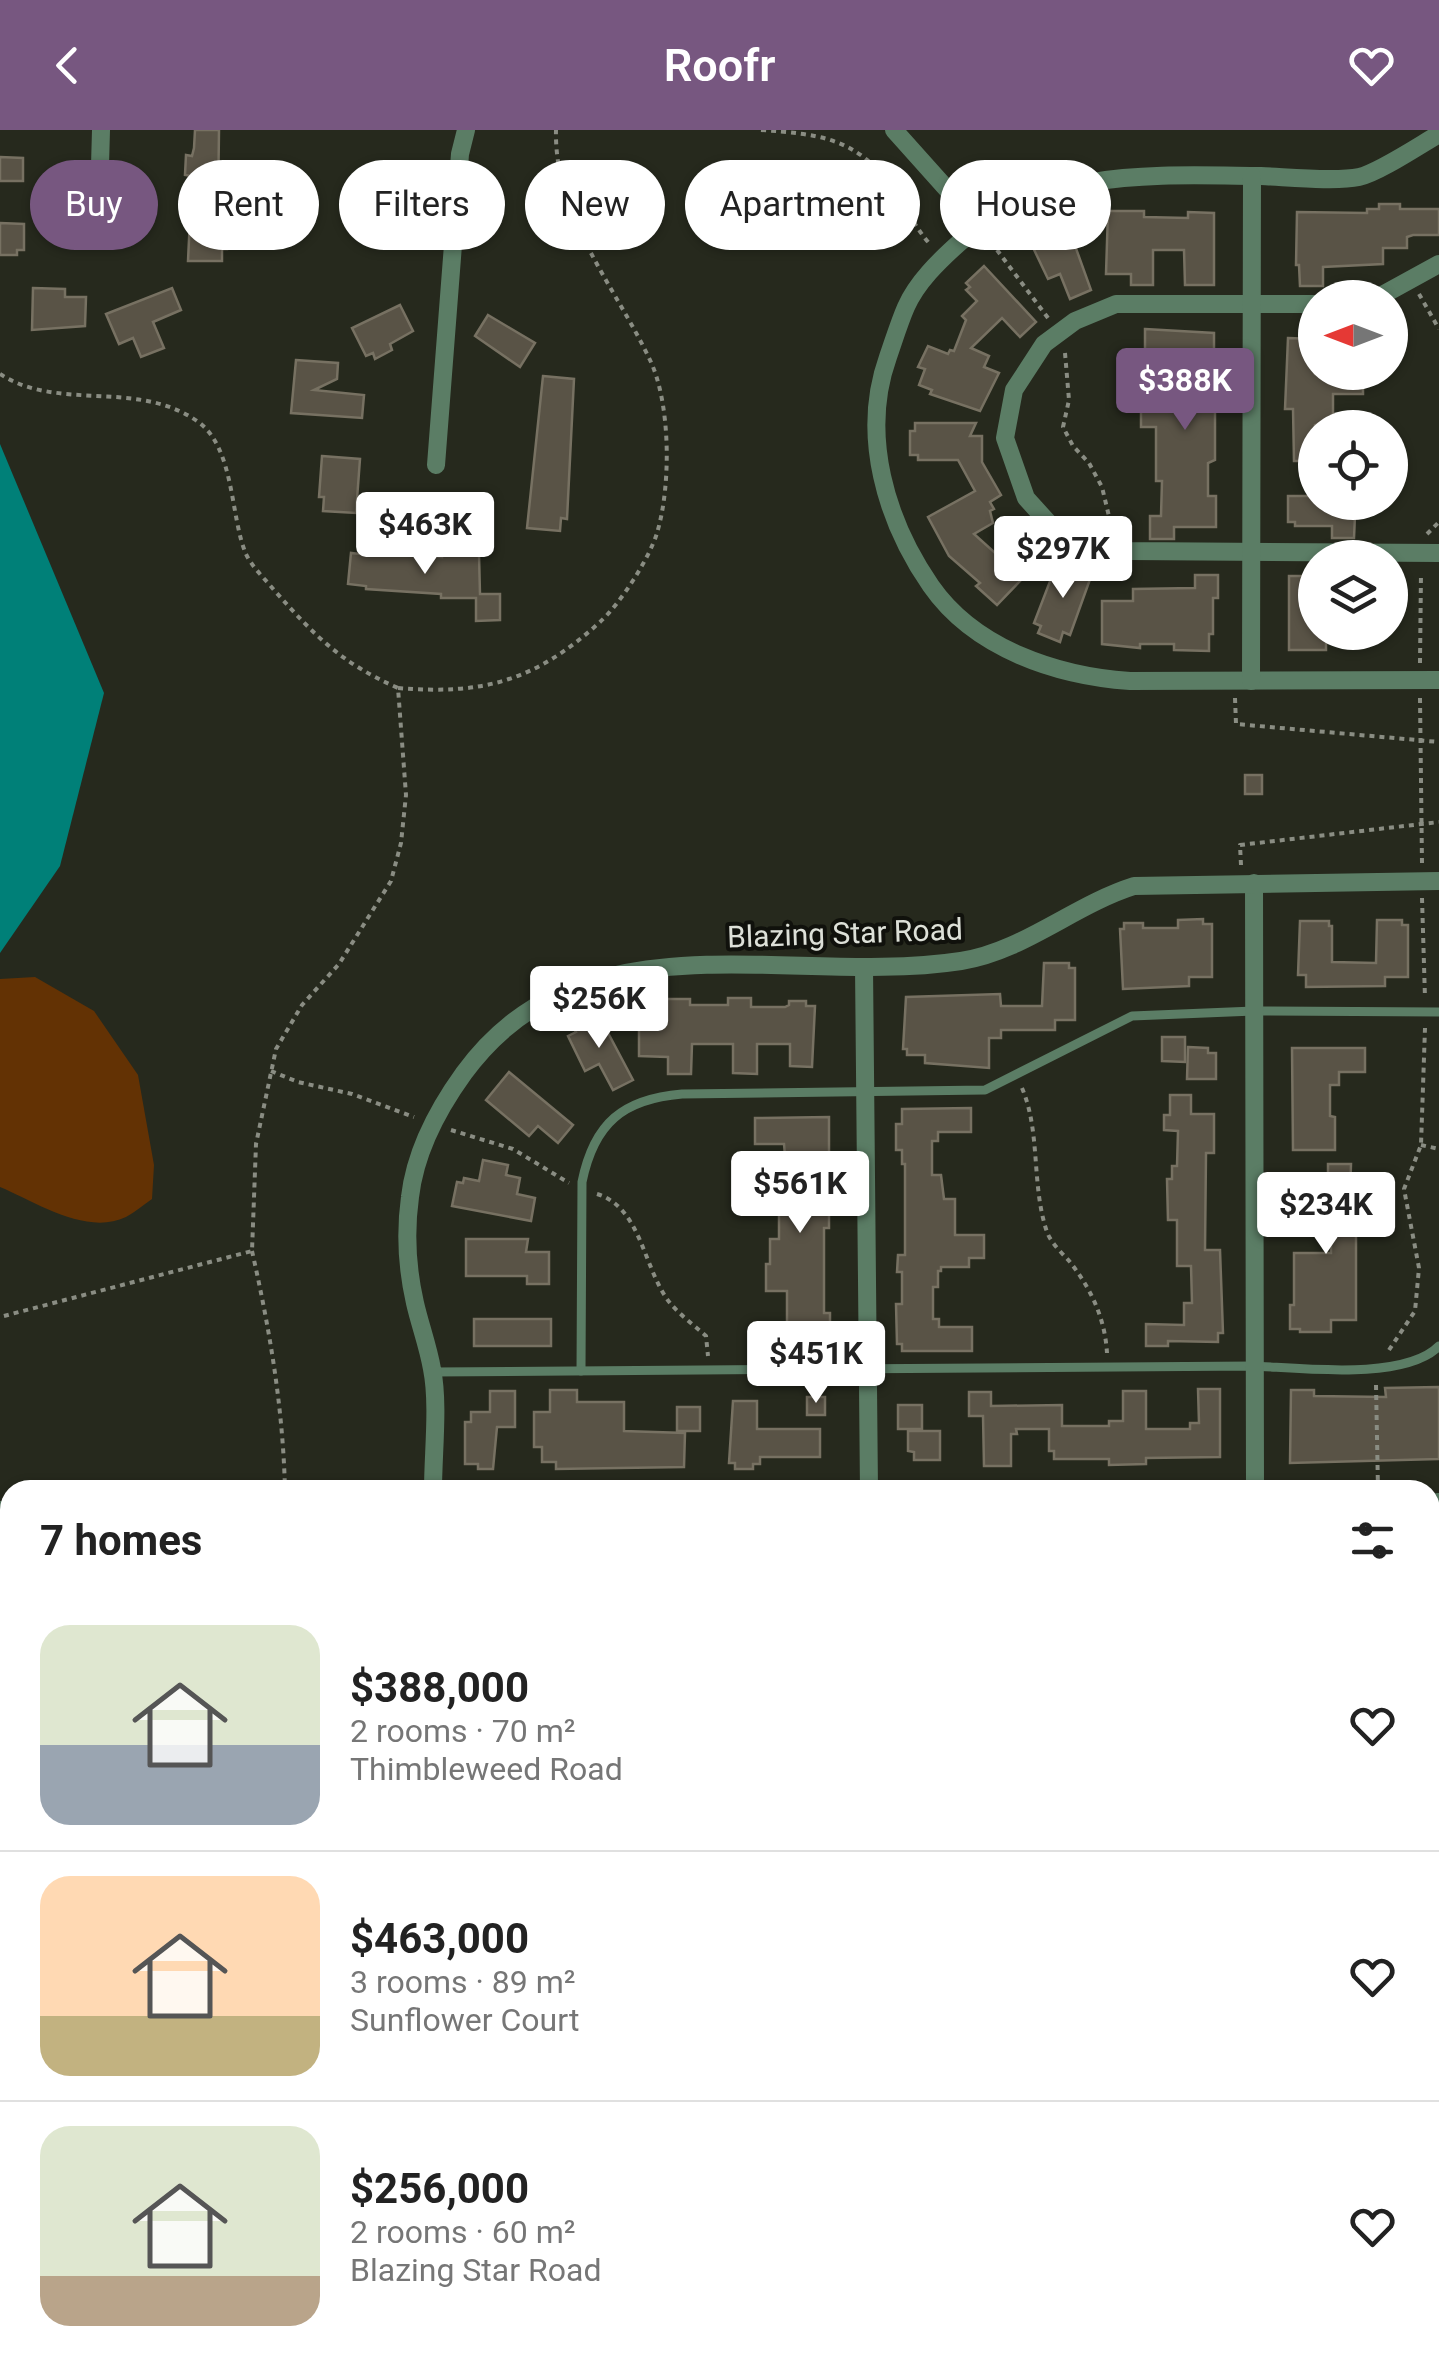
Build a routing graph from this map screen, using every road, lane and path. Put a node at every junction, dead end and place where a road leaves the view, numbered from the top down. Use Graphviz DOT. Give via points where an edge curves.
graph roads {
  1 [pos="101,130"];
  2 [pos="466,130"];
  3 [pos="556,130"];
  4 [pos="761,130"];
  5 [pos="894,130"];
  6 [pos="1439,134"];
  7 [pos="100,160"];
  8 [pos="1252,176"];
  9 [pos="1111,178"];
  10 [pos="940,182"];
  11 [pos="951,250"];
  12 [pos="997,250"];
  13 [pos="942,258"];
  14 [pos="1439,264"];
  15 [pos="1411,280"];
  16 [pos="1408,282"];
  17 [pos="1252,304"];
  18 [pos="1298,304"];
  19 [pos="1439,329"];
  20 [pos="1057,334"];
  21 [pos="0,374"];
  22 [pos="436,465"];
  23 [pos="1115,549"];
  24 [pos="1252,553"];
  25 [pos="1439,553"];
  26 [pos="1439,680"];
  27 [pos="1243,682"];
  28 [pos="398,688"];
  29 [pos="1439,742"];
  30 [pos="1439,822"];
  31 [pos="1439,881"];
  32 [pos="1248,883"];
  33 [pos="864,966"];
  34 [pos="1254,1012"];
  35 [pos="1439,1012"];
  36 [pos="271,1071"];
  37 [pos="1016,1074"];
  38 [pos="864,1092"];
  39 [pos="433,1124"];
  40 [pos="1422,1144"];
  41 [pos="1439,1149"];
  42 [pos="582,1189"];
  43 [pos="252,1250"];
  44 [pos="0,1317"];
  45 [pos="1439,1346"];
  46 [pos="1254,1366"];
  47 [pos="1108,1368"];
  48 [pos="710,1370"];
  49 [pos="868,1370"];
  50 [pos="581,1371"];
  51 [pos="433,1372"];
  52 [pos="285,1480"];
  53 [pos="433,1480"];
  54 [pos="870,1480"];
  55 [pos="1255,1480"];
  1 -- 7 [label="street"];
  2 -- 22 [label="street"];
  3 -- 28 [label="path" via="568,198 599,271 652,363 664,418 666,486 656,535 606,616 568,651 526,674 474,689"];
  4 -- 13 [label="path" via="820,134 857,150"];
  5 -- 10 [label="street"];
  6 -- 8 [label="street" via="1360,177"];
  8 -- 9 [label="street"];
  8 -- 17 [label="street"];
  11 -- 13 [label="street"];
  12 -- 20 [label="path"];
  13 -- 27 [label="street" via="907,304 885,364 877,427 885,497 933,589 975,628 1050,668 1130,682"];
  14 -- 15 [label="street"];
  15 -- 16 [label="street"];
  15 -- 19 [label="path"];
  17 -- 18 [label="street"];
  17 -- 20 [label="street" via="1116,304"];
  17 -- 24 [label="street"];
  20 -- 23 [label="path" via="1068,375 1063,427 1102,486"];
  20 -- 23 [label="street" via="1014,390 1005,438 1026,498 1064,540"];
  21 -- 28 [label="path" via="59,395 157,402 201,423 227,472 247,556 334,654"];
  23 -- 24 [label="street"];
  24 -- 25 [label="street"];
  24 -- 27 [label="street"];
  26 -- 27 [label="street"];
  27 -- 29 [label="path" via="1236,724"];
  28 -- 36 [label="path" via="406,795 391,881 339,964 287,1028"];
  30 -- 32 [label="path" via="1240,845"];
  31 -- 32 [label="street, Blazing Star Road"];
  32 -- 33 [label="street, Blazing Star Road" via="1134,886 996,952 949,963"];
  32 -- 34 [label="street"];
  33 -- 38 [label="street"];
  33 -- 39 [label="street, Blazing Star Road" via="694,964 594,979 540,1004 480,1052"];
  34 -- 35 [label="lane"];
  34 -- 37 [label="lane" via="1132,1016"];
  34 -- 46 [label="street"];
  36 -- 39 [label="path"];
  36 -- 43 [label="path" via="256,1144"];
  37 -- 38 [label="lane" via="985,1090"];
  37 -- 47 [label="path" via="1030,1108 1048,1235 1084,1280 1106,1326"];
  38 -- 42 [label="lane" via="682,1094 630,1105 588,1152"];
  38 -- 49 [label="street"];
  39 -- 42 [label="path" via="512,1149"];
  39 -- 51 [label="street, Blazing Star Road" via="410,1192 406,1231 414,1302"];
  40 -- 41 [label="path"];
  42 -- 48 [label="path" via="614,1199 626,1213 670,1303 706,1336"];
  42 -- 50 [label="lane"];
  43 -- 44 [label="path"];
  43 -- 52 [label="path" via="274,1349"];
  45 -- 46 [label="lane" via="1404,1364 1347,1370"];
  46 -- 47 [label="lane"];
  46 -- 55 [label="street"];
  47 -- 49 [label="lane"];
  48 -- 49 [label="lane"];
  48 -- 50 [label="lane"];
  49 -- 54 [label="street"];
  50 -- 51 [label="lane"];
  51 -- 53 [label="street, Blazing Star Road"];
}
